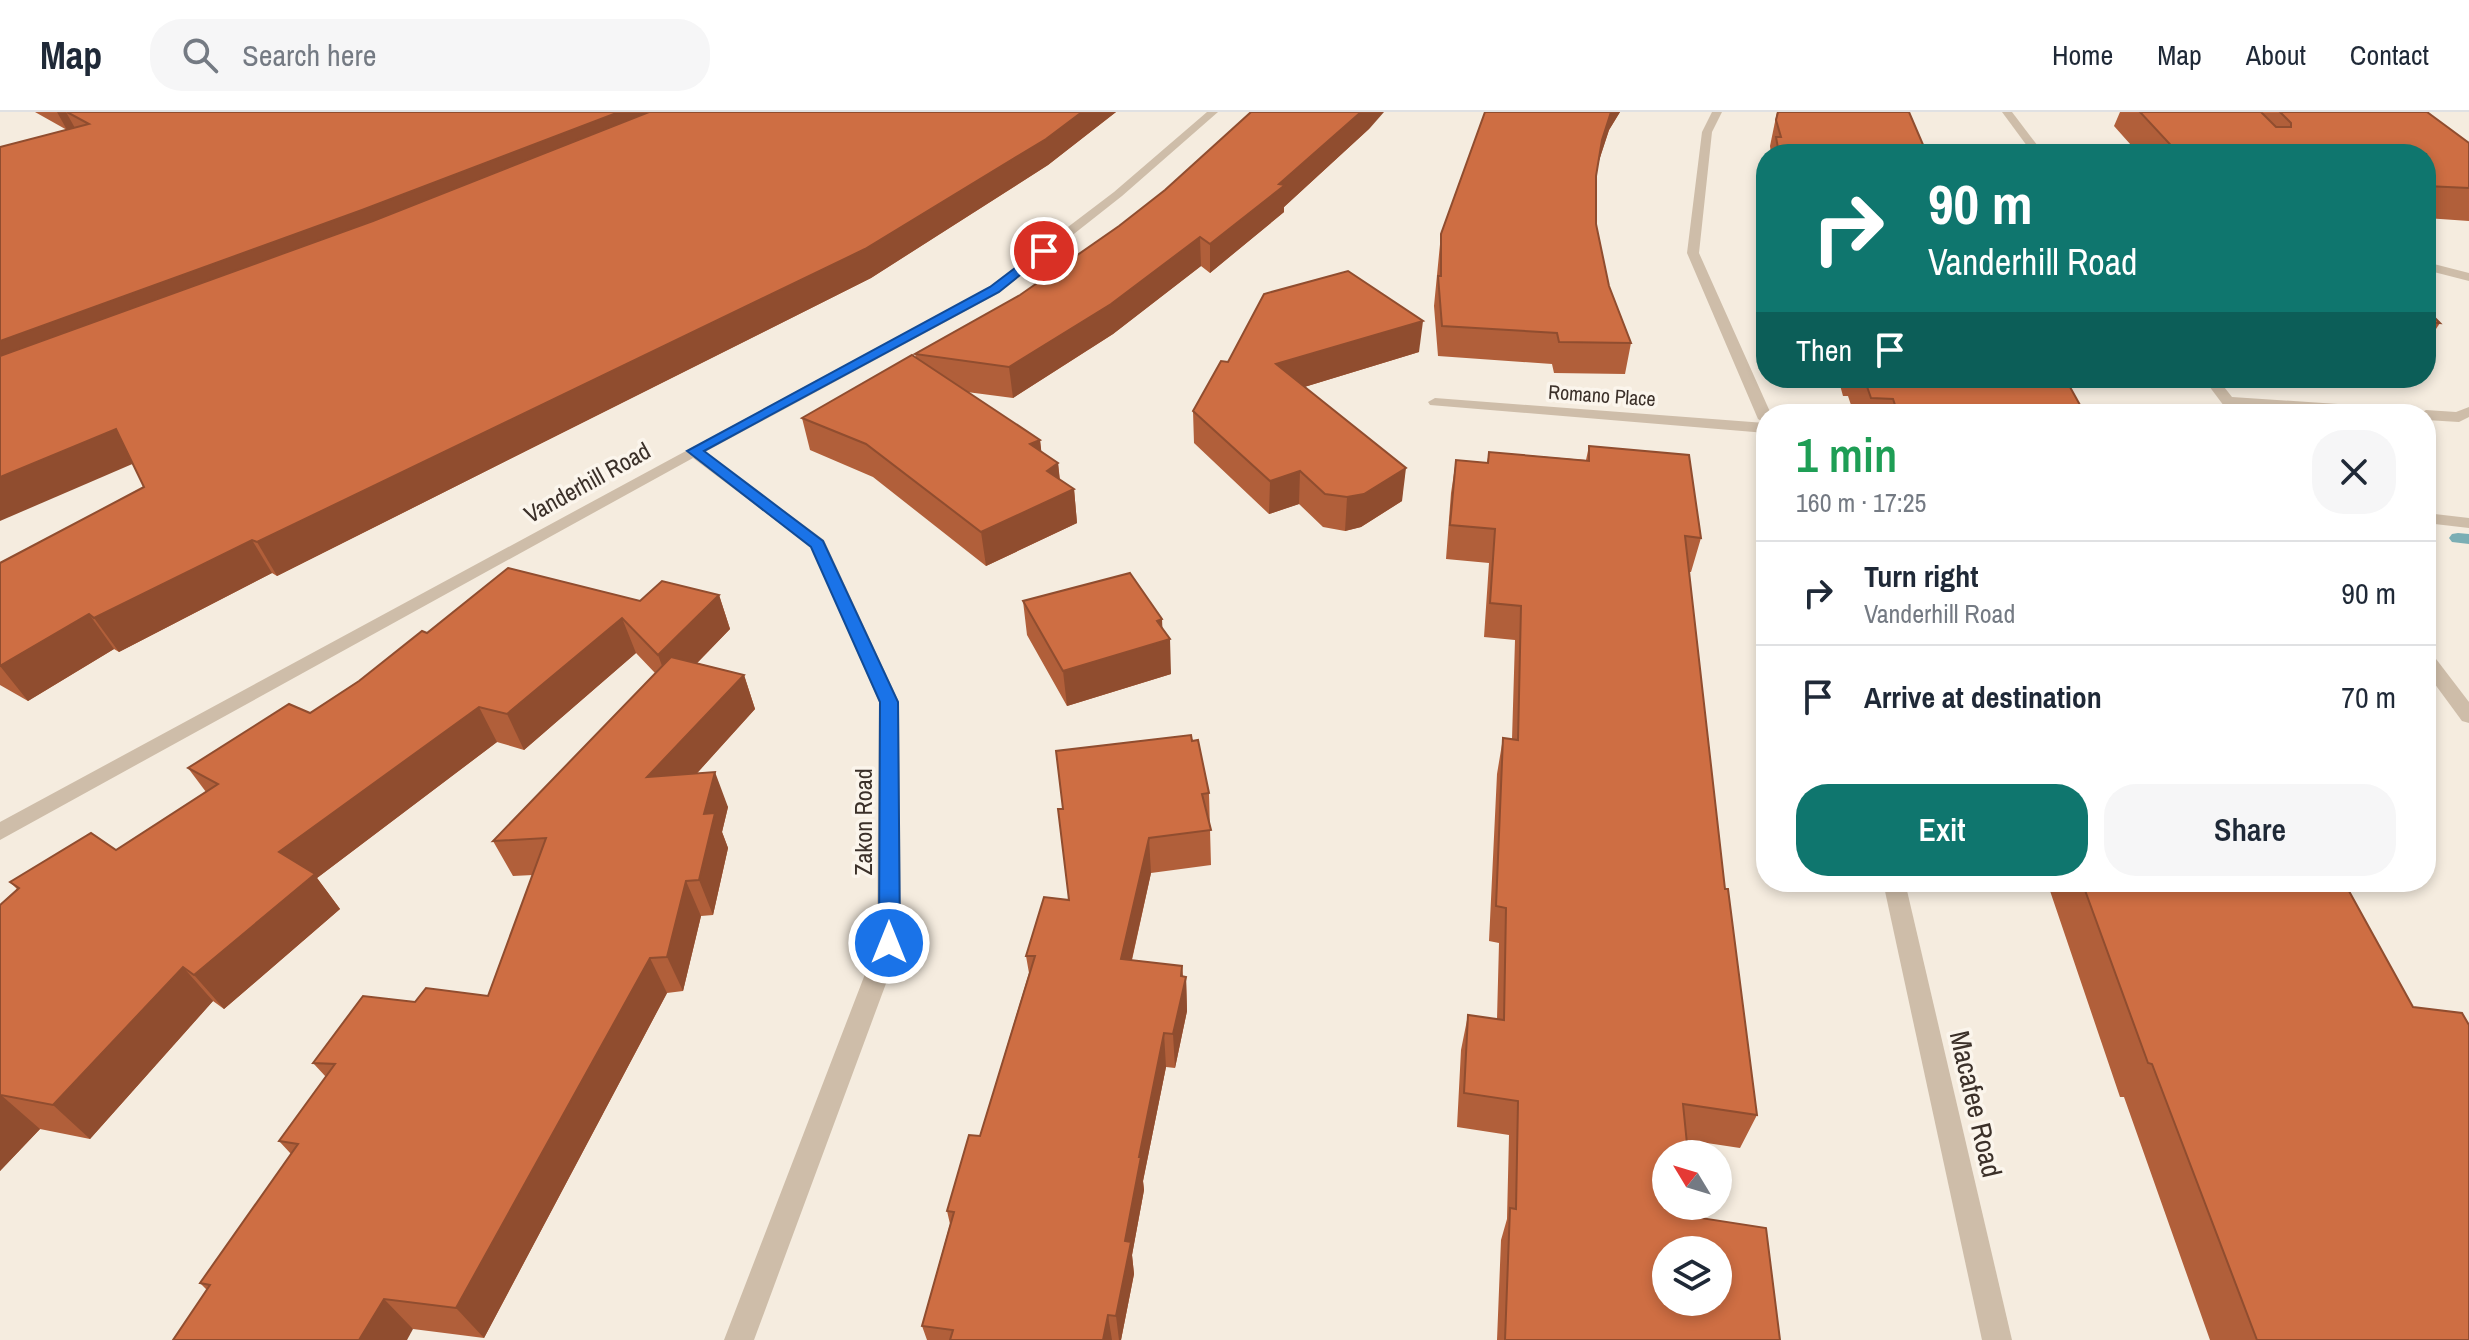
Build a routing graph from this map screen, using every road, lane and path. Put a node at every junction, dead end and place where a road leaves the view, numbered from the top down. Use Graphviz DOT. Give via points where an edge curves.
graph roads {
  1 [pos="1213,112"];
  2 [pos="1717,112"];
  3 [pos="2007,112"];
  4 [pos="2031,144"];
  5 [pos="2436,269"];
  6 [pos="2469,277"];
  7 [pos="2218,388"];
  8 [pos="2228,401"];
  9 [pos="1435,402"];
  10 [pos="1759,404"];
  11 [pos="2230,404"];
  12 [pos="2270,404"];
  13 [pos="2469,411"];
  14 [pos="2436,416"];
  15 [pos="1756,427"];
  16 [pos="694,451"];
  17 [pos="2436,519"];
  18 [pos="2469,523"];
  19 [pos="2436,672"];
  20 [pos="2469,716"];
  21 [pos="0,832"];
  22 [pos="1896,892"];
  23 [pos="739,1340"];
  24 [pos="1997,1340"];
  1 -- 16 [label="street, Vanderhill Road" via="994,290"];
  2 -- 10 [label="street" via="1707,132 1693,253"];
  3 -- 4 [label="street"];
  5 -- 6 [label="street"];
  7 -- 8 [label="street"];
  8 -- 11 [label="street"];
  8 -- 12 [label="street"];
  9 -- 15 [label="street, Romano Place"];
  13 -- 14 [label="street" via="2459,417"];
  16 -- 21 [label="street, Vanderhill Road"];
  16 -- 23 [label="street, Zakon Road" via="818,544 889,702 889,943"];
  17 -- 18 [label="street"];
  19 -- 20 [label="street"];
  22 -- 24 [label="street, Macafee Road"];
}
